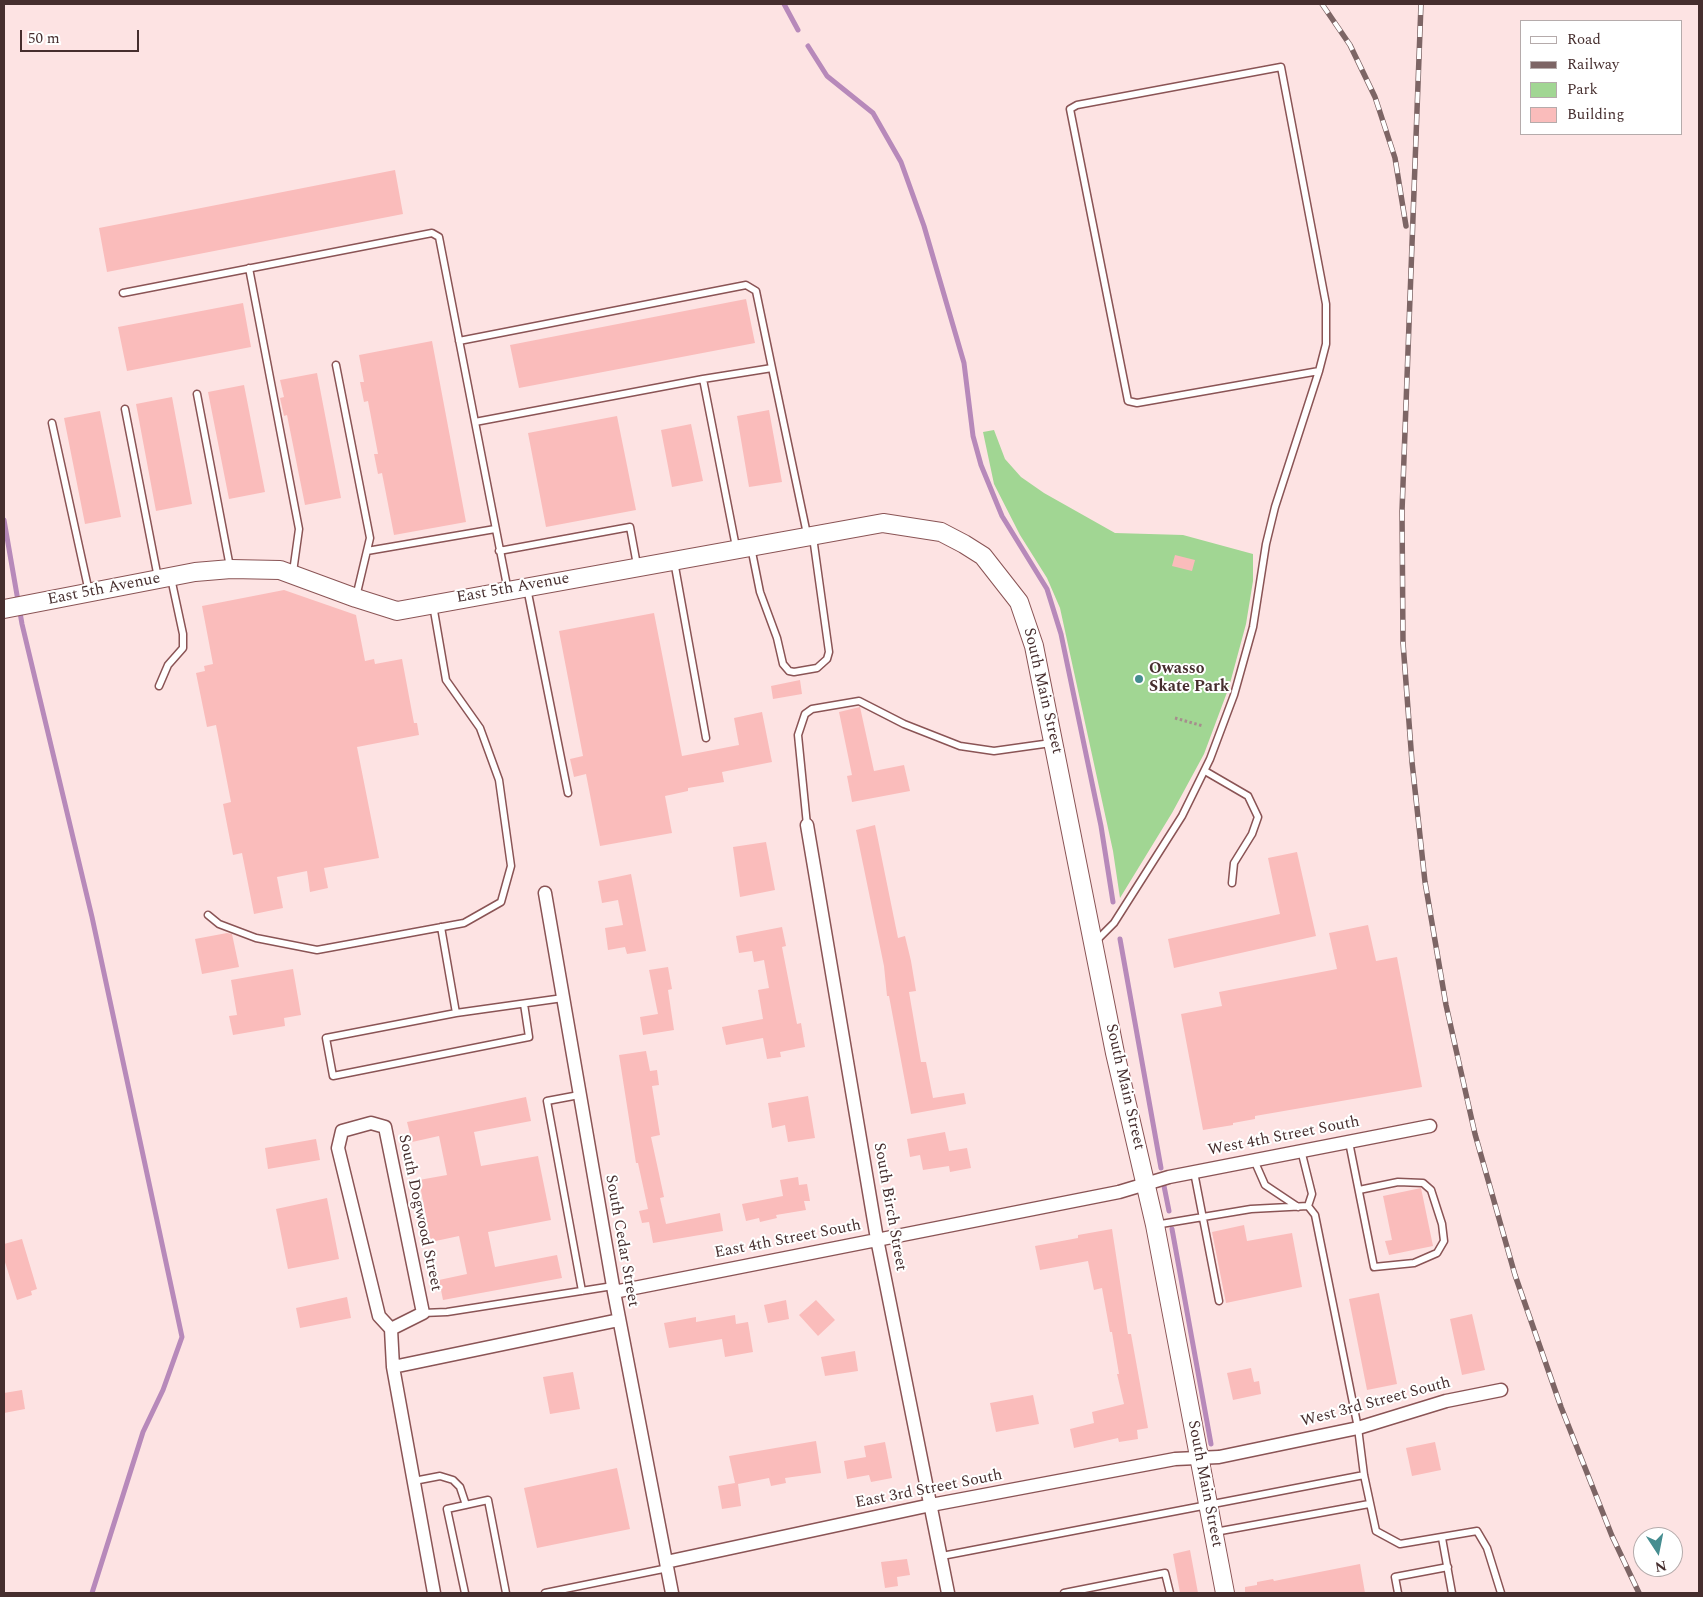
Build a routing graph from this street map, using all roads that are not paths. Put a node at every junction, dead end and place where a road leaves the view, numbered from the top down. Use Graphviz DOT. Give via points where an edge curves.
graph roads {
  1 [pos="249,268"];
  2 [pos="123,293"];
  3 [pos="459,341"];
  4 [pos="336,365"];
  5 [pos="772,368"];
  6 [pos="1319,371"];
  7 [pos="703,379"];
  8 [pos="197,394"];
  9 [pos="125,409"];
  10 [pos="475,422"];
  11 [pos="52,423"];
  12 [pos="495,529"];
  13 [pos="810,535"];
  14 [pos="743,547"];
  15 [pos="367,551"];
  16 [pos="499,551"];
  17 [pos="674,560"];
  18 [pos="637,567"];
  19 [pos="231,569"];
  20 [pos="293,574"];
  21 [pos="165,578"];
  22 [pos="1008,586"];
  23 [pos="527,587"];
  24 [pos="508,590"];
  25 [pos="89,593"];
  26 [pos="356,598"];
  27 [pos="433,604"];
  28 [pos="4,609"];
  29 [pos="159,686"];
  30 [pos="706,738"];
  31 [pos="1054,742"];
  32 [pos="1205,771"];
  33 [pos="568,793"];
  34 [pos="807,826"];
  35 [pos="1232,883"];
  36 [pos="545,893"];
  37 [pos="208,915"];
  38 [pos="441,927"];
  39 [pos="1094,943"];
  40 [pos="563,998"];
  41 [pos="524,1004"];
  42 [pos="456,1013"];
  43 [pos="579,1095"];
  44 [pos="1430,1126"];
  45 [pos="1348,1140"];
  46 [pos="1301,1150"];
  47 [pos="1254,1160"];
  48 [pos="1194,1172"];
  49 [pos="1146,1184"];
  50 [pos="1359,1190"];
  51 [pos="1308,1206"];
  52 [pos="1298,1207"];
  53 [pos="1202,1217"];
  54 [pos="1155,1225"];
  55 [pos="877,1239"];
  56 [pos="613,1289"];
  57 [pos="582,1291"];
  58 [pos="1219,1301"];
  59 [pos="423,1313"];
  60 [pos="619,1320"];
  61 [pos="391,1330"];
  62 [pos="394,1367"];
  63 [pos="1501,1390"];
  64 [pos="1358,1428"];
  65 [pos="1199,1459"];
  66 [pos="1364,1476"];
  67 [pos="414,1481"];
  68 [pos="1369,1504"];
  69 [pos="466,1505"];
  70 [pos="931,1505"];
  71 [pos="1208,1505"];
  72 [pos="1214,1532"];
  73 [pos="1442,1538"];
  74 [pos="942,1556"];
  75 [pos="667,1565"];
  76 [pos="1448,1566"];
  77 [pos="434,1593"];
  78 [pos="465,1593"];
  79 [pos="506,1593"];
  80 [pos="545,1593"];
  81 [pos="549,1593"];
  82 [pos="672,1593"];
  83 [pos="948,1593"];
  84 [pos="1064,1593"];
  85 [pos="1170,1593"];
  86 [pos="1225,1593"];
  87 [pos="1398,1593"];
  88 [pos="1452,1593"];
  89 [pos="1500,1593"];
  1 -- 2 [label="lane"];
  1 -- 3 [label="lane" via="432,233 439,237"];
  1 -- 20 [label="lane" via="299,528"];
  3 -- 5 [label="lane" via="746,285 756,291"];
  3 -- 10 [label="lane"];
  4 -- 15 [label="lane" via="370,538"];
  5 -- 7 [label="lane"];
  5 -- 13 [label="lane"];
  6 -- 6 [label="lane" via="1137,404 1128,401 1070,109 1077,105 1281,67 1326,304 1326,344"];
  6 -- 32 [label="lane" via="1275,507 1253,627 1234,695"];
  7 -- 10 [label="lane"];
  7 -- 14 [label="lane"];
  8 -- 19 [label="lane"];
  9 -- 21 [label="lane"];
  10 -- 12 [label="lane"];
  11 -- 25 [label="lane"];
  12 -- 15 [label="lane"];
  12 -- 16 [label="lane"];
  13 -- 14 [label="street, East 5th Avenue"];
  13 -- 14 [label="lane" via="829,652 827,660 817,668 794,672 783,664 777,638"];
  13 -- 22 [label="street, East 5th Avenue" via="883,523 941,532 983,556"];
  14 -- 17 [label="street, East 5th Avenue"];
  15 -- 26 [label="lane"];
  16 -- 18 [label="lane" via="630,527"];
  16 -- 24 [label="lane"];
  17 -- 18 [label="street, East 5th Avenue"];
  17 -- 30 [label="lane"];
  18 -- 23 [label="street, East 5th Avenue"];
  19 -- 20 [label="street, East 5th Avenue" via="280,570"];
  19 -- 21 [label="street, East 5th Avenue"];
  20 -- 26 [label="street, East 5th Avenue"];
  21 -- 25 [label="street, East 5th Avenue"];
  21 -- 29 [label="lane" via="183,634 183,648 168,665"];
  22 -- 31 [label="street, South Main Street" via="1028,624"];
  23 -- 24 [label="street, East 5th Avenue"];
  23 -- 33 [label="lane"];
  24 -- 27 [label="street, East 5th Avenue"];
  25 -- 28 [label="street, East 5th Avenue"];
  26 -- 27 [label="street, East 5th Avenue" via="398,611"];
  27 -- 38 [label="lane" via="446,680 480,728 499,780 511,866 501,902 464,923"];
  31 -- 34 [label="lane" via="994,752 960,746 858,701 812,709 804,714 798,735"];
  31 -- 39 [label="street, South Main Street"];
  32 -- 35 [label="lane" via="1248,796 1258,817 1252,834 1234,863"];
  32 -- 39 [label="lane" via="1182,816 1114,923"];
  34 -- 55 [label="street, South Birch Street"];
  36 -- 40 [label="street, South Cedar Street"];
  37 -- 38 [label="lane" via="219,924 256,938 317,950"];
  38 -- 42 [label="lane"];
  39 -- 49 [label="street, South Main Street" via="1115,1053"];
  40 -- 41 [label="lane"];
  40 -- 43 [label="street, South Cedar Street"];
  41 -- 42 [label="lane"];
  41 -- 42 [label="lane" via="529,1037 333,1076 326,1038"];
  43 -- 56 [label="street, South Cedar Street"];
  43 -- 57 [label="lane" via="547,1101"];
  44 -- 45 [label="street, West 4th Street South"];
  45 -- 46 [label="street, West 4th Street South"];
  45 -- 50 [label="lane"];
  46 -- 47 [label="street, West 4th Street South"];
  46 -- 51 [label="lane" via="1312,1194"];
  47 -- 48 [label="street, West 4th Street South"];
  47 -- 52 [label="lane" via="1266,1185"];
  48 -- 49 [label="street, West 4th Street South"];
  48 -- 53 [label="lane"];
  49 -- 54 [label="street, South Main Street"];
  49 -- 55 [label="street, East 4th Street South"];
  50 -- 50 [label="lane" via="1374,1267 1414,1263 1437,1253 1444,1242 1442,1224 1431,1190 1423,1183 1398,1182"];
  51 -- 52 [label="lane"];
  51 -- 64 [label="lane" via="1315,1215"];
  52 -- 53 [label="lane" via="1251,1209"];
  53 -- 54 [label="lane"];
  53 -- 58 [label="lane"];
  54 -- 65 [label="street, South Main Street"];
  55 -- 56 [label="street, East 4th Street South"];
  55 -- 70 [label="street, South Birch Street"];
  56 -- 57 [label="lane"];
  56 -- 60 [label="street, South Cedar Street"];
  57 -- 59 [label="lane"];
  59 -- 61 [label="street, South Dogwood Street"];
  59 -- 61 [label="street, South Dogwood Street" via="385,1127 371,1123 342,1131 338,1148 377,1307"];
  60 -- 62 [label="street"];
  60 -- 75 [label="street, South Cedar Street"];
  61 -- 62 [label="street, South Dogwood Street"];
  62 -- 67 [label="street, South Dogwood Street"];
  63 -- 64 [label="street, West 3rd Street South" via="1446,1401"];
  64 -- 65 [label="street, West 3rd Street South"];
  64 -- 66 [label="lane"];
  65 -- 70 [label="street, East 3rd Street South" via="1175,1459"];
  65 -- 71 [label="street, South Main Street"];
  66 -- 68 [label="lane"];
  66 -- 71 [label="lane"];
  67 -- 69 [label="lane" via="440,1476 453,1480 460,1487"];
  67 -- 77 [label="street, South Dogwood Street"];
  68 -- 72 [label="lane"];
  68 -- 73 [label="lane" via="1376,1531 1400,1544"];
  69 -- 78 [label="lane" via="447,1509"];
  69 -- 79 [label="lane" via="488,1500"];
  70 -- 74 [label="street, South Birch Street"];
  70 -- 75 [label="street, East 3rd Street South"];
  71 -- 72 [label="street, South Main Street"];
  71 -- 74 [label="lane"];
  72 -- 86 [label="street, South Main Street"];
  73 -- 76 [label="lane"];
  73 -- 89 [label="lane" via="1477,1531 1487,1548"];
  74 -- 83 [label="street, South Birch Street"];
  75 -- 81 [label="lane"];
  75 -- 82 [label="street, South Cedar Street"];
  76 -- 87 [label="lane" via="1395,1577"];
  76 -- 88 [label="lane"];
  80 -- 81 [label="lane"];
  84 -- 85 [label="lane" via="1165,1573"];
}
